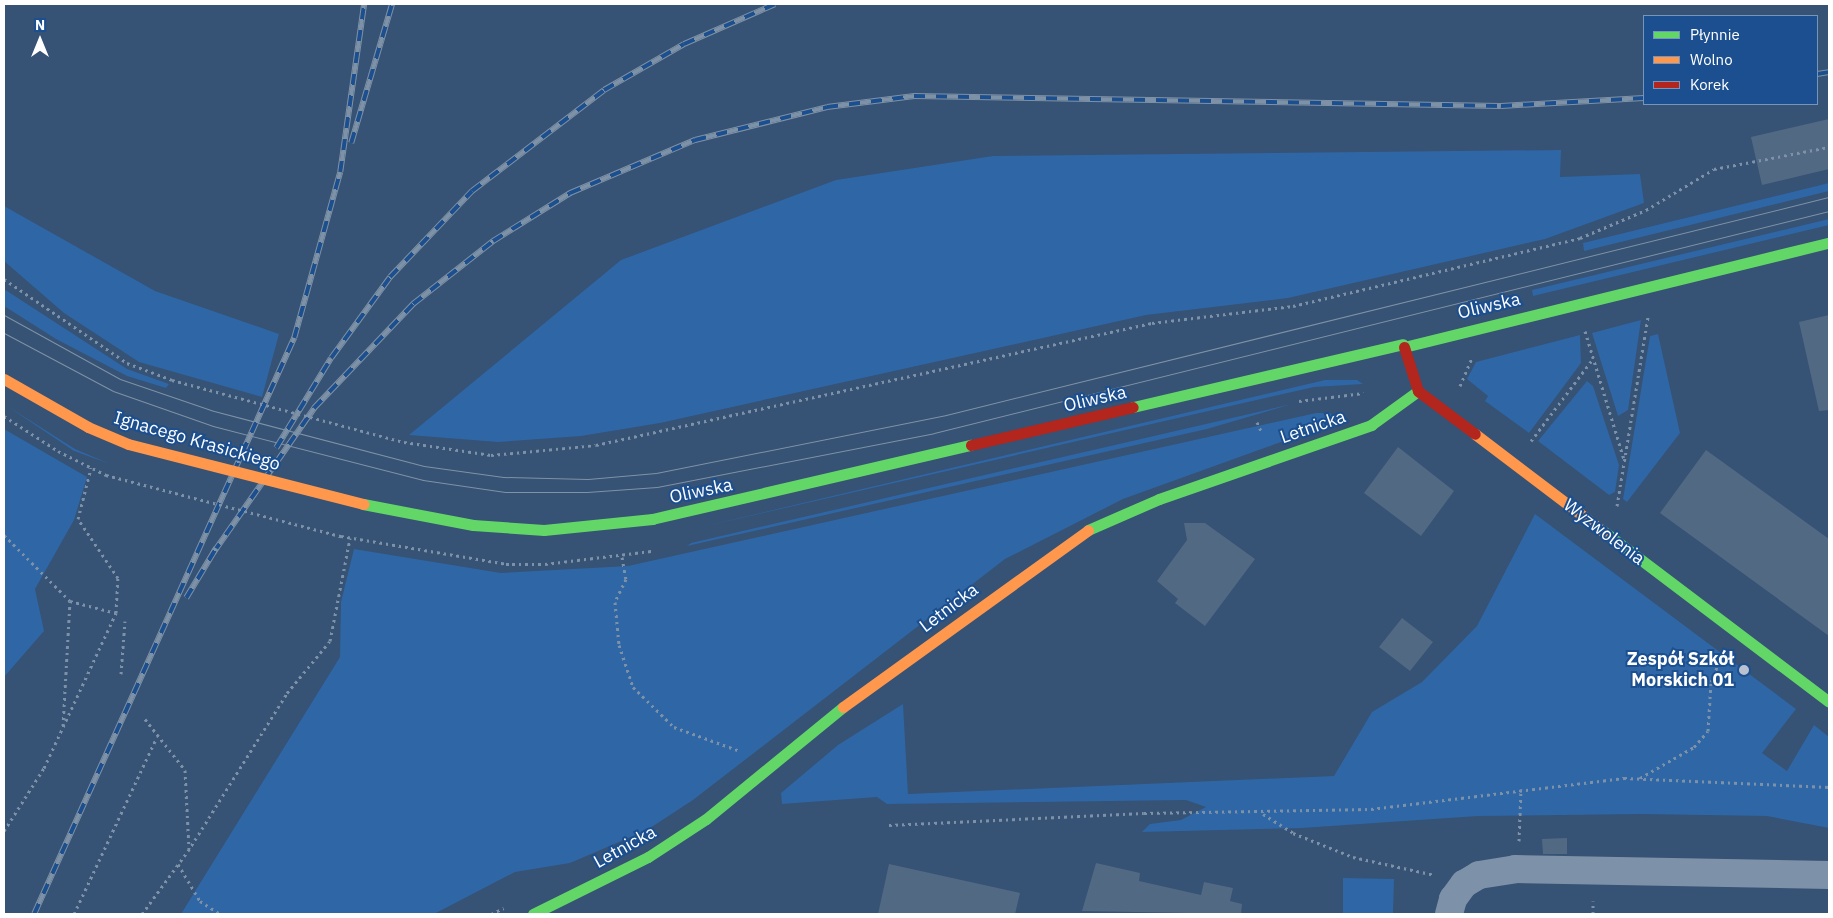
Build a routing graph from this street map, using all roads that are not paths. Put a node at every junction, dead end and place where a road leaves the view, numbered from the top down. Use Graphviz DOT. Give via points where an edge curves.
graph roads {
  1 [pos="1829,243"];
  2 [pos="1403,344"];
  3 [pos="4,379"];
  4 [pos="1418,391"];
  5 [pos="363,504"];
  6 [pos="1829,702"];
  7 [pos="1829,875"];
  8 [pos="533,914"];
  9 [pos="1449,914"];
  1 -- 2 [label="street, Oliwska"];
  2 -- 4 [label="street"];
  2 -- 5 [label="street, Oliwska" via="652,519 544,530 473,526"];
  3 -- 5 [label="street, Ignacego Krasickiego, bridge" via="88,428 128,444"];
  4 -- 6 [label="street, Wyzwolenia"];
  4 -- 8 [label="street, Letnicka" via="1371,425 1159,499 1084,532 824,721 706,819 648,857"];
  7 -- 9 [label="street" via="1518,869 1479,875 1464,884 1453,899"];
}
